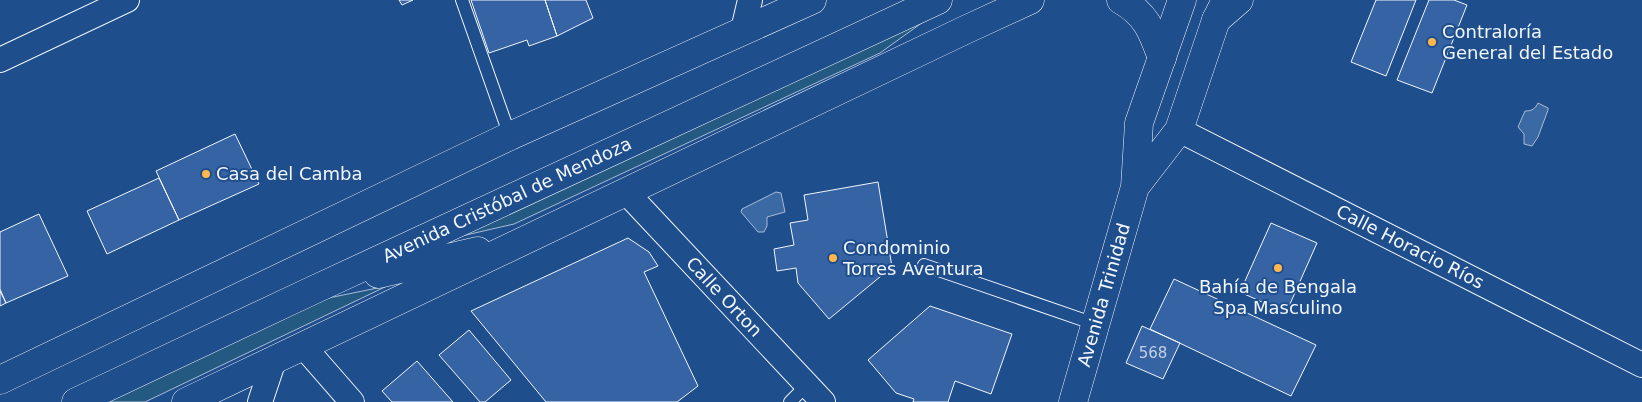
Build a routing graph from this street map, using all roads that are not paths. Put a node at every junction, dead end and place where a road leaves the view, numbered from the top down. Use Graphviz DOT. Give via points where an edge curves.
graph roads {
  1 [pos="127,0"];
  2 [pos="462,0"];
  3 [pos="750,0"];
  4 [pos="812,0"];
  5 [pos="938,0"];
  6 [pos="1030,0"];
  7 [pos="1121,0"];
  8 [pos="1182,0"];
  9 [pos="1239,0"];
  10 [pos="773,7"];
  11 [pos="1221,10"];
  12 [pos="744,30"];
  13 [pos="1162,58"];
  14 [pos="0,60"];
  15 [pos="1179,130"];
  16 [pos="510,136"];
  17 [pos="1135,187"];
  18 [pos="626,192"];
  19 [pos="518,242"];
  20 [pos="924,265"];
  21 [pos="307,293"];
  22 [pos="1095,324"];
  23 [pos="304,347"];
  24 [pos="274,360"];
  25 [pos="1642,365"];
  26 [pos="0,380"];
  27 [pos="815,394"];
  28 [pos="76,402"];
  29 [pos="186,402"];
  30 [pos="260,402"];
  31 [pos="352,402"];
  32 [pos="790,402"];
  33 [pos="1072,402"];
  1 -- 14 [label="street"];
  2 -- 16 [label="lane"];
  3 -- 12 [label="street"];
  4 -- 10 [label="main road"];
  5 -- 21 [label="main road, Avenida Cristóbal de Mendoza"];
  6 -- 18 [label="main road"];
  7 -- 13 [label="main road" via="1134,8 1150,27"];
  8 -- 13 [label="main road, Avenida Trinidad"];
  9 -- 11 [label="main road"];
  10 -- 12 [label="main road"];
  11 -- 15 [label="main road, Avenida Trinidad"];
  12 -- 16 [label="main road"];
  13 -- 17 [label="main road, Avenida Trinidad" via="1139,123"];
  15 -- 17 [label="main road, Avenida Trinidad"];
  15 -- 25 [label="street, Calle Horacio Ríos"];
  16 -- 26 [label="main road"];
  17 -- 22 [label="main road, Avenida Trinidad"];
  18 -- 19 [label="main road"];
  18 -- 27 [label="street, Calle Orton"];
  19 -- 21 [label="main road"];
  19 -- 23 [label="main road"];
  20 -- 22 [label="lane"];
  21 -- 28 [label="main road, Avenida Cristóbal de Mendoza"];
  22 -- 33 [label="main road, Avenida Trinidad"];
  23 -- 24 [label="main road"];
  23 -- 31 [label="street"];
  24 -- 29 [label="main road"];
  24 -- 30 [label="street"];
  27 -- 32 [label="lane"];
}
